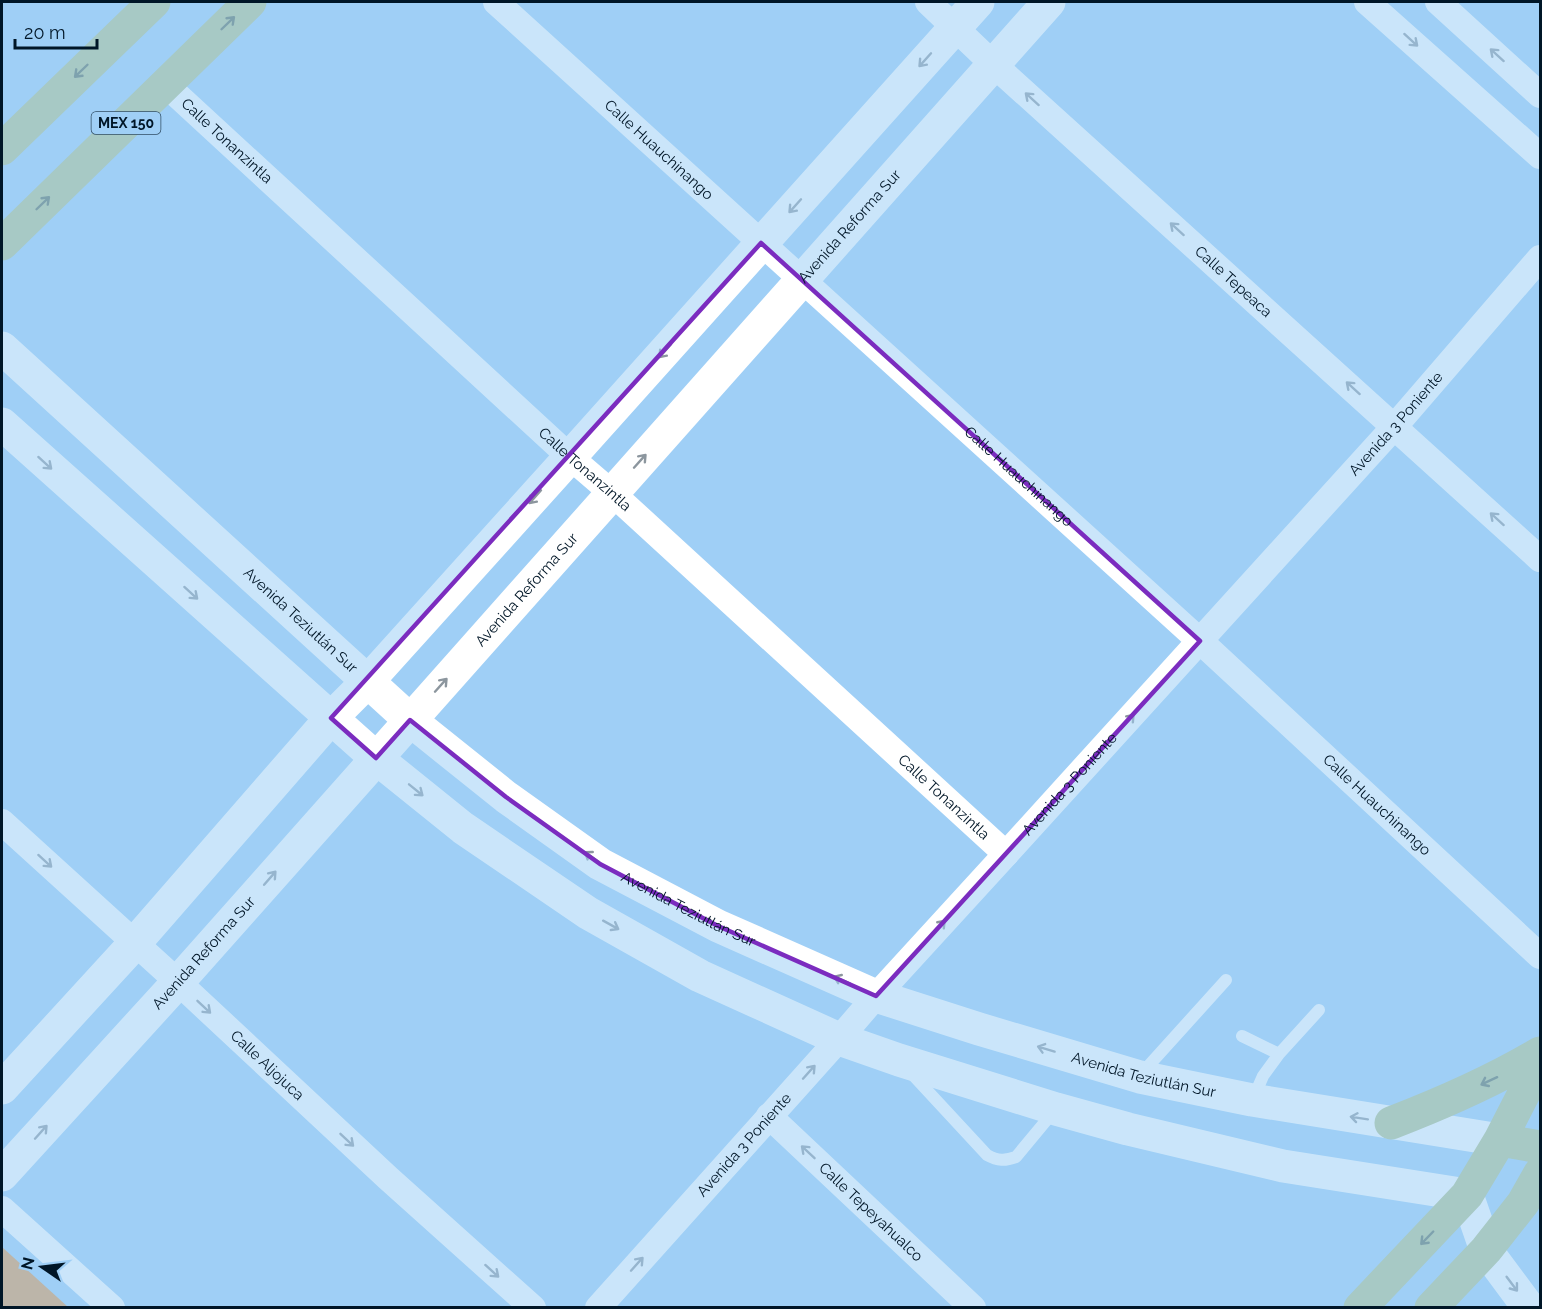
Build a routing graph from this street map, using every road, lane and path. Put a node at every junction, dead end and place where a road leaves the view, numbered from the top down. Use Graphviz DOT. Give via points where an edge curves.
graph roads {
  1 [pos="154,2"];
  2 [pos="250,2"];
  3 [pos="496,2"];
  4 [pos="928,2"];
  5 [pos="978,2"];
  6 [pos="1049,2"];
  7 [pos="1367,2"];
  8 [pos="1438,2"];
  9 [pos="955,27"];
  10 [pos="993,64"];
  11 [pos="165,84"];
  12 [pos="1540,94"];
  13 [pos="2,149"];
  14 [pos="1540,156"];
  15 [pos="761,243"];
  16 [pos="2,244"];
  17 [pos="1540,258"];
  18 [pos="801,280"];
  19 [pos="2,348"];
  20 [pos="2,424"];
  21 [pos="1395,426"];
  22 [pos="570,457"];
  23 [pos="612,493"];
  24 [pos="1540,559"];
  25 [pos="1200,642"];
  26 [pos="368,681"];
  27 [pos="332,718"];
  28 [pos="410,720"];
  29 [pos="376,758"];
  30 [pos="2,822"];
  31 [pos="1006,854"];
  32 [pos="135,944"];
  33 [pos="1540,956"];
  34 [pos="1226,980"];
  35 [pos="178,982"];
  36 [pos="876,996"];
  37 [pos="1319,1010"];
  38 [pos="1242,1036"];
  39 [pos="839,1039"];
  40 [pos="1540,1053"];
  41 [pos="1279,1054"];
  42 [pos="899,1060"];
  43 [pos="1540,1062"];
  44 [pos="1140,1077"];
  45 [pos="2,1088"];
  46 [pos="1252,1100"];
  47 [pos="1056,1109"];
  48 [pos="769,1116"];
  49 [pos="1391,1123"];
  50 [pos="1500,1140"];
  51 [pos="1540,1147"];
  52 [pos="1540,1173"];
  53 [pos="2,1175"];
  54 [pos="1467,1195"];
  55 [pos="1532,1204"];
  56 [pos="2,1209"];
  57 [pos="1485,1250"];
  58 [pos="1440,1306"];
  59 [pos="112,1308"];
  60 [pos="533,1308"];
  61 [pos="598,1308"];
  62 [pos="973,1308"];
  63 [pos="1360,1308"];
  64 [pos="1529,1308"];
  1 -- 13 [label="main road, one-way"];
  11 -- 2 [label="main road, MEX 150, one-way"];
  3 -- 15 [label="street, Calle Huauchinango"];
  4 -- 9 [label="street, Calle Tepeaca"];
  5 -- 9 [label="main road"];
  6 -- 10 [label="main road, Avenida Reforma Sur"];
  7 -- 14 [label="street, one-way"];
  12 -- 8 [label="street, one-way"];
  9 -- 10 [label="street, Calle Tepeaca"];
  9 -- 15 [label="main road, one-way"];
  10 -- 18 [label="main road, Avenida Reforma Sur"];
  21 -- 10 [label="street, Calle Tepeaca, one-way"];
  16 -- 11 [label="main road, MEX 150, one-way"];
  11 -- 22 [label="street, Calle Tonanzintla"];
  15 -- 18 [label="street, Calle Huauchinango"];
  15 -- 22 [label="main road, one-way"];
  17 -- 21 [label="street, Avenida 3 Poniente"];
  23 -- 18 [label="main road, Avenida Reforma Sur, one-way"];
  18 -- 25 [label="street, Calle Huauchinango"];
  19 -- 26 [label="main road, Avenida Teziutlán Sur"];
  20 -- 27 [label="main road, one-way"];
  24 -- 21 [label="street, Calle Tepeaca, one-way"];
  21 -- 25 [label="street, Avenida 3 Poniente"];
  22 -- 23 [label="street, Calle Tonanzintla"];
  22 -- 26 [label="main road, one-way"];
  28 -- 23 [label="main road, Avenida Reforma Sur, one-way"];
  23 -- 31 [label="street, Calle Tonanzintla"];
  31 -- 25 [label="street, Avenida 3 Poniente, one-way"];
  25 -- 33 [label="street, Calle Huauchinango"];
  26 -- 27 [label="main road"];
  26 -- 28 [label="main road, Avenida Teziutlán Sur"];
  27 -- 29 [label="main road"];
  27 -- 32 [label="main road"];
  28 -- 29 [label="main road, Avenida Reforma Sur"];
  36 -- 28 [label="main road, Avenida Teziutlán Sur, one-way" via="718,926 600,864 506,797"];
  35 -- 29 [label="main road, Avenida Reforma Sur, one-way"];
  29 -- 39 [label="main road, one-way" via="463,828 588,912 700,976"];
  30 -- 32 [label="street, Calle Aljojuca, one-way"];
  36 -- 31 [label="street, Avenida 3 Poniente, one-way"];
  32 -- 35 [label="street, Calle Aljojuca"];
  32 -- 45 [label="main road"];
  34 -- 44 [label="lane"];
  53 -- 35 [label="main road, Avenida Reforma Sur, one-way"];
  35 -- 60 [label="street, Calle Aljojuca, one-way"];
  36 -- 39 [label="street, Avenida 3 Poniente"];
  44 -- 36 [label="main road, Avenida Teziutlán Sur, one-way"];
  37 -- 41 [label="lane"];
  38 -- 41 [label="lane"];
  39 -- 42 [label="main road"];
  48 -- 39 [label="street, Avenida 3 Poniente, one-way"];
  40 -- 49 [label="main road, one-way" via="1458,1096"];
  41 -- 46 [label="lane"];
  42 -- 47 [label="main road"];
  42 -- 47 [label="lane" via="996,1160 1016,1157"];
  43 -- 50 [label="main road"];
  44 -- 46 [label="main road, Avenida Teziutlán Sur"];
  49 -- 46 [label="main road, Avenida Teziutlán Sur, one-way"];
  47 -- 54 [label="main road" via="1283,1166"];
  61 -- 48 [label="street, Avenida 3 Poniente, one-way"];
  62 -- 48 [label="street, Calle Tepeyahualco, one-way"];
  49 -- 50 [label="main road, Avenida Teziutlán Sur"];
  50 -- 51 [label="main road, Avenida Teziutlán Sur"];
  50 -- 54 [label="main road"];
  52 -- 55 [label="main road"];
  54 -- 55 [label="main road"];
  54 -- 57 [label="main road"];
  54 -- 63 [label="main road, one-way"];
  55 -- 57 [label="main road"];
  56 -- 59 [label="street"];
  57 -- 58 [label="main road"];
  57 -- 64 [label="main road, one-way"];
}
